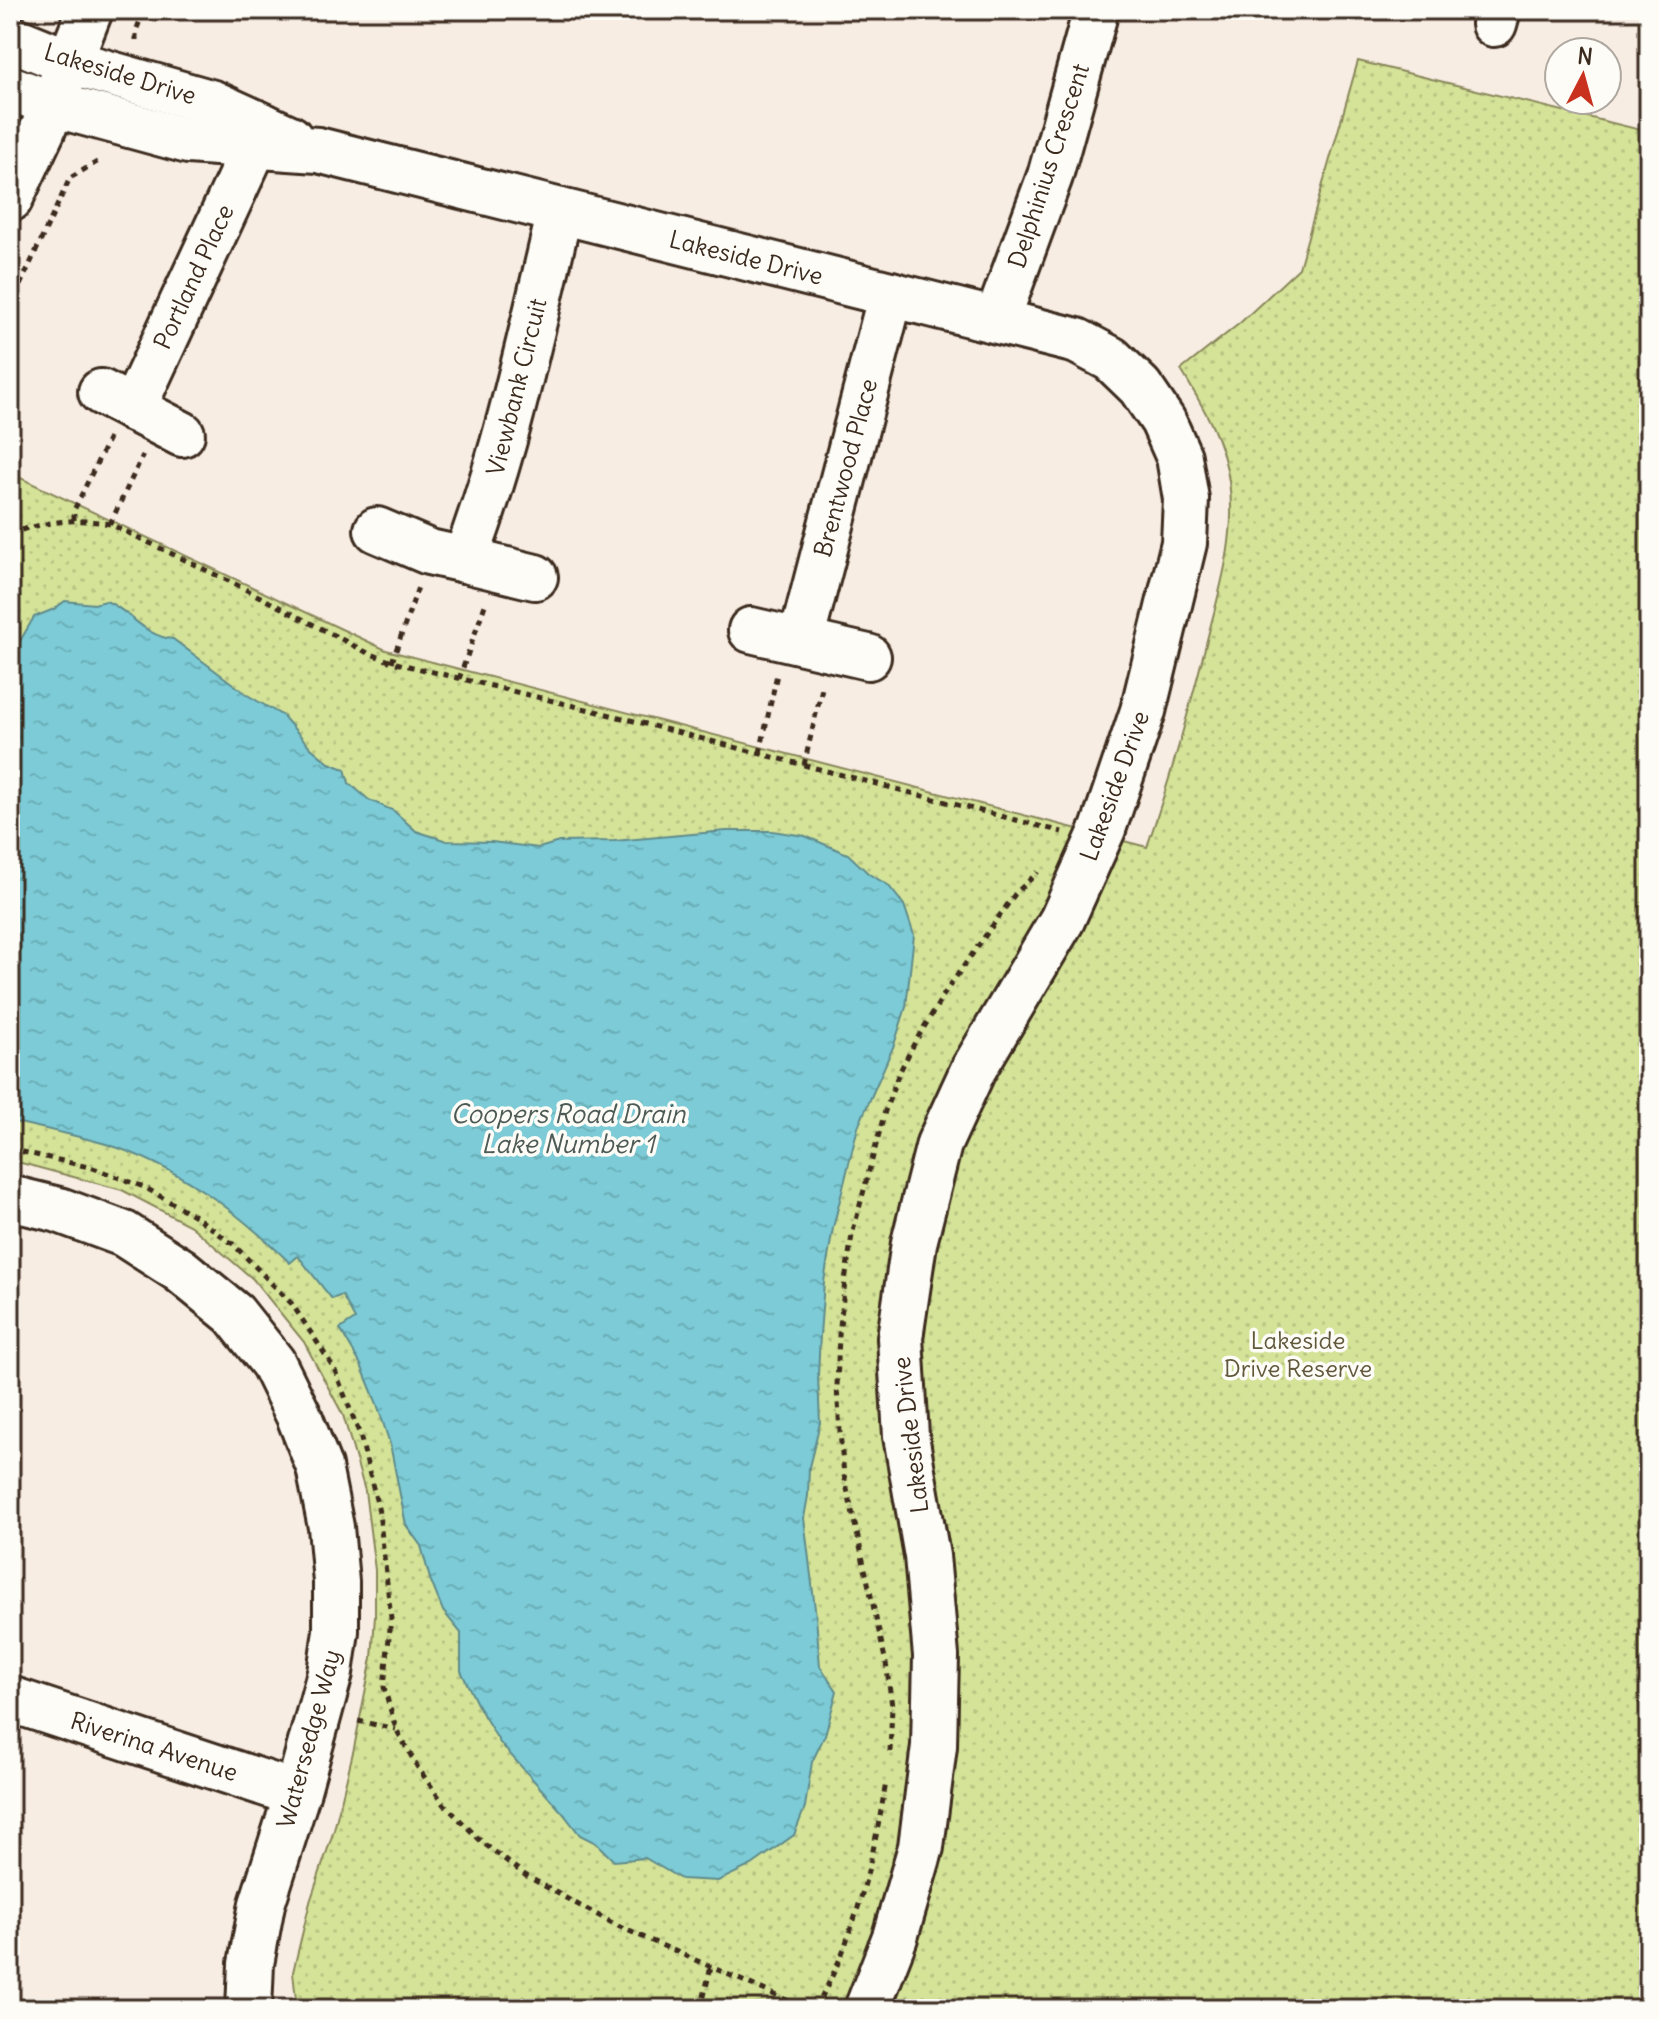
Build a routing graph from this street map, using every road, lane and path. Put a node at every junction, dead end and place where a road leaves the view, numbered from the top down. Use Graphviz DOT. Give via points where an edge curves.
graph roads {
  1 [pos="90,10"];
  2 [pos="1096,10"];
  3 [pos="10,38"];
  4 [pos="69,62"];
  5 [pos="10,88"];
  6 [pos="52,104"];
  7 [pos="260,136"];
  8 [pos="112,153"];
  9 [pos="10,199"];
  10 [pos="560,211"];
  11 [pos="891,294"];
  12 [pos="10,307"];
  13 [pos="997,320"];
  14 [pos="140,412"];
  15 [pos="74,520"];
  16 [pos="110,524"];
  17 [pos="377,530"];
  18 [pos="10,534"];
  19 [pos="482,564"];
  20 [pos="807,643"];
  21 [pos="392,662"];
  22 [pos="459,679"];
  23 [pos="760,753"];
  24 [pos="804,765"];
  25 [pos="1062,832"];
  26 [pos="10,1149"];
  27 [pos="10,1198"];
  28 [pos="10,1699"];
  29 [pos="297,1794"];
  30 [pos="711,1966"];
  31 [pos="249,2009"];
  32 [pos="701,2009"];
  33 [pos="807,2009"];
  34 [pos="867,2009"];
  1 -- 4 [label="street"];
  2 -- 13 [label="street, Delphinius Crescent" via="1050,176"];
  3 -- 4 [label="street, Lakeside Drive"];
  4 -- 6 [label="street"];
  4 -- 7 [label="street, Lakeside Drive" via="213,103"];
  5 -- 6 [label="street, Lakeside Drive"];
  6 -- 7 [label="street, Lakeside Drive" via="188,141"];
  6 -- 9 [label="street"];
  7 -- 10 [label="street, Lakeside Drive"];
  7 -- 14 [label="street, Portland Place"];
  8 -- 12 [label="path" via="70,178"];
  10 -- 11 [label="street, Lakeside Drive"];
  10 -- 19 [label="street, Viewbank Circuit" via="486,505"];
  11 -- 13 [label="street, Lakeside Drive"];
  11 -- 20 [label="street, Brentwood Place"];
  13 -- 34 [label="street, Lakeside Drive" via="1077,341 1111,359 1140,387 1179,457 1186,499 1184,543 1143,711 1103,829 1062,920 967,1082 939,1144 914,1243 900,1338 906,1436 927,1556 936,1656 934,1746 921,1847"];
  14 -- 15 [label="path" via="74,510"];
  14 -- 16 [label="path"];
  15 -- 16 [label="path"];
  15 -- 18 [label="path"];
  16 -- 21 [label="path"];
  17 -- 19 [label="street"];
  19 -- 21 [label="path"];
  19 -- 22 [label="path"];
  20 -- 23 [label="path"];
  20 -- 24 [label="path"];
  21 -- 22 [label="path"];
  22 -- 23 [label="path"];
  23 -- 24 [label="path"];
  24 -- 25 [label="path"];
  26 -- 30 [label="path" via="93,1168 144,1187 233,1244 292,1304 334,1368 360,1435 379,1512 391,1618 384,1687 396,1729 418,1768 444,1804 525,1875 620,1927"];
  27 -- 29 [label="street, Watersedge Way" via="124,1234 180,1270 234,1314 273,1363 299,1416 319,1467 331,1527 336,1631"];
  28 -- 29 [label="street, Riverina Avenue"];
  29 -- 31 [label="street, Watersedge Way" via="262,1904"];
  30 -- 32 [label="path"];
  30 -- 33 [label="path"];
}
